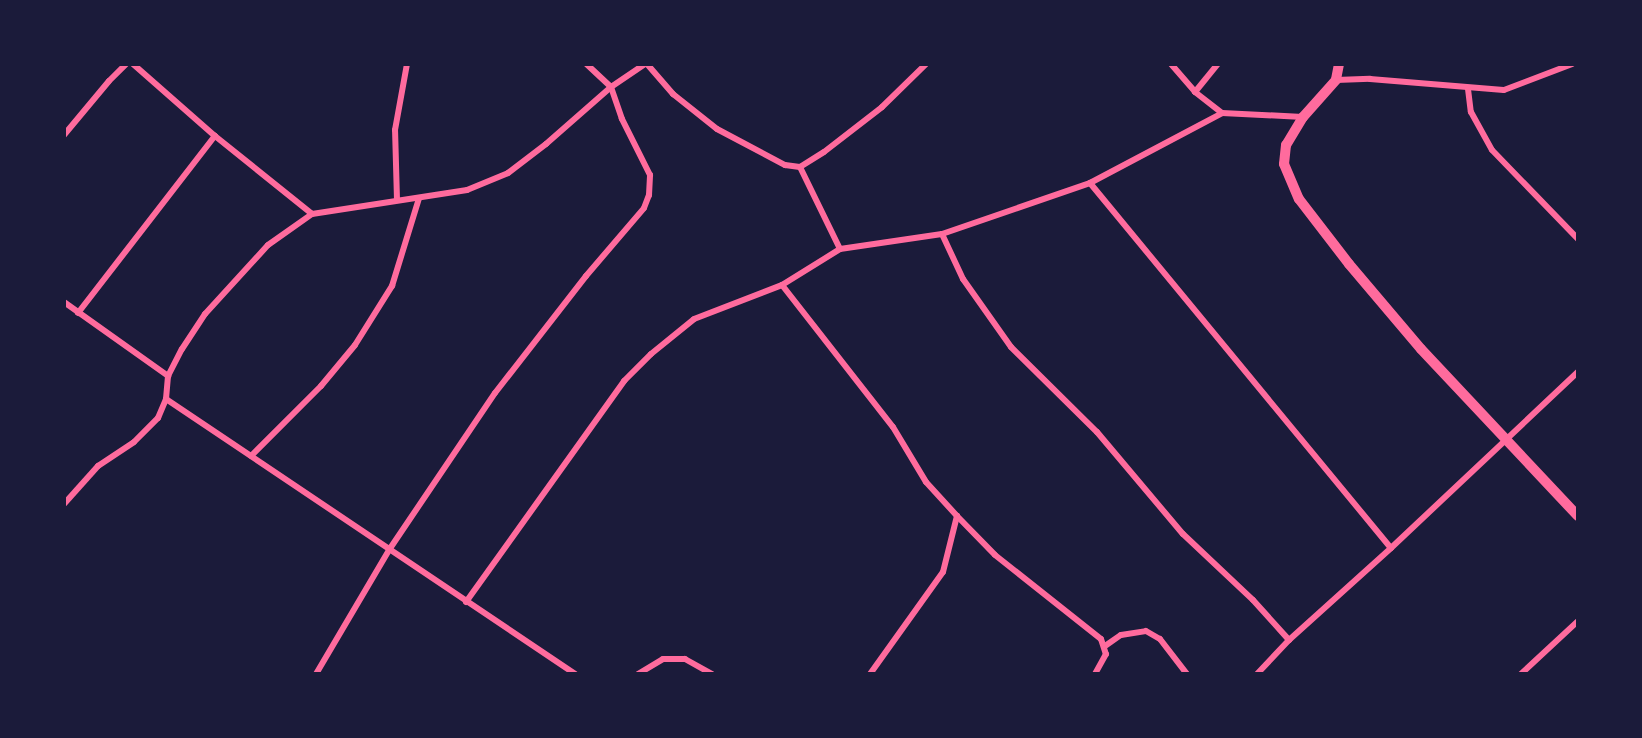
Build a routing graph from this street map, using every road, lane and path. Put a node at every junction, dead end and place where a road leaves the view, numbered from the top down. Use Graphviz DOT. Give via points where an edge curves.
graph roads {
  1 [pos="126,64"];
  2 [pos="133,64"];
  3 [pos="407,64"];
  4 [pos="586,64"];
  5 [pos="646,64"];
  6 [pos="926,64"];
  7 [pos="1171,64"];
  8 [pos="1218,64"];
  9 [pos="1339,64"];
  10 [pos="1572,64"];
  11 [pos="1336,80"];
  12 [pos="611,87"];
  13 [pos="1468,89"];
  14 [pos="1195,92"];
  15 [pos="1222,113"];
  16 [pos="1303,117"];
  17 [pos="64,135"];
  18 [pos="215,136"];
  19 [pos="800,166"];
  20 [pos="1090,183"];
  21 [pos="419,198"];
  22 [pos="398,200"];
  23 [pos="312,214"];
  24 [pos="942,234"];
  25 [pos="1578,239"];
  26 [pos="840,249"];
  27 [pos="782,285"];
  28 [pos="64,302"];
  29 [pos="78,313"];
  30 [pos="1578,372"];
  31 [pos="168,376"];
  32 [pos="166,399"];
  33 [pos="1506,438"];
  34 [pos="251,456"];
  35 [pos="64,504"];
  36 [pos="957,516"];
  37 [pos="1578,516"];
  38 [pos="1391,548"];
  39 [pos="389,550"];
  40 [pos="466,602"];
  41 [pos="1578,621"];
  42 [pos="1289,639"];
  43 [pos="1105,646"];
  44 [pos="316,674"];
  45 [pos="575,674"];
  46 [pos="638,674"];
  47 [pos="712,674"];
  48 [pos="870,674"];
  49 [pos="1095,674"];
  50 [pos="1187,674"];
  51 [pos="1257,674"];
  52 [pos="1521,674"];
  1 -- 17 [label="street"];
  2 -- 18 [label="street"];
  3 -- 22 [label="street" via="394,130"];
  4 -- 12 [label="street"];
  5 -- 12 [label="street"];
  5 -- 19 [label="street" via="672,94 717,129 785,165"];
  6 -- 19 [label="street" via="882,107"];
  7 -- 14 [label="street"];
  8 -- 14 [label="street"];
  9 -- 11 [label="street"];
  10 -- 13 [label="street" via="1503,90"];
  11 -- 13 [label="street" via="1370,79"];
  11 -- 16 [label="street"];
  12 -- 21 [label="street" via="508,173 467,190"];
  12 -- 39 [label="street" via="650,175 644,208 495,393"];
  13 -- 25 [label="street" via="1471,112 1492,150"];
  14 -- 15 [label="street"];
  15 -- 16 [label="street"];
  15 -- 20 [label="street"];
  16 -- 33 [label="street" via="1286,145 1284,164 1299,199 1421,349"];
  18 -- 23 [label="street"];
  18 -- 29 [label="street"];
  19 -- 26 [label="street"];
  20 -- 24 [label="street"];
  20 -- 38 [label="street"];
  21 -- 22 [label="street"];
  21 -- 34 [label="street" via="392,286 355,345 321,386"];
  22 -- 23 [label="street"];
  23 -- 31 [label="street" via="268,245 205,314"];
  24 -- 26 [label="street"];
  24 -- 42 [label="street" via="963,279 1011,347 1097,432 1183,534"];
  26 -- 27 [label="street"];
  27 -- 36 [label="street" via="893,427 927,482"];
  27 -- 40 [label="street" via="694,319 624,381"];
  28 -- 29 [label="street"];
  29 -- 31 [label="street"];
  30 -- 33 [label="street"];
  31 -- 32 [label="street"];
  32 -- 34 [label="street"];
  32 -- 35 [label="street" via="158,418 134,442 98,466"];
  33 -- 37 [label="street"];
  33 -- 38 [label="street"];
  34 -- 39 [label="street"];
  36 -- 43 [label="street" via="995,555"];
  36 -- 48 [label="street" via="942,572"];
  38 -- 42 [label="street"];
  39 -- 40 [label="street"];
  39 -- 44 [label="street"];
  40 -- 45 [label="street"];
  41 -- 52 [label="street"];
  42 -- 51 [label="street"];
  43 -- 49 [label="street" via="1106,654"];
  43 -- 50 [label="street" via="1121,635 1146,631 1160,639"];
  46 -- 47 [label="street" via="663,659 685,659"];
}
